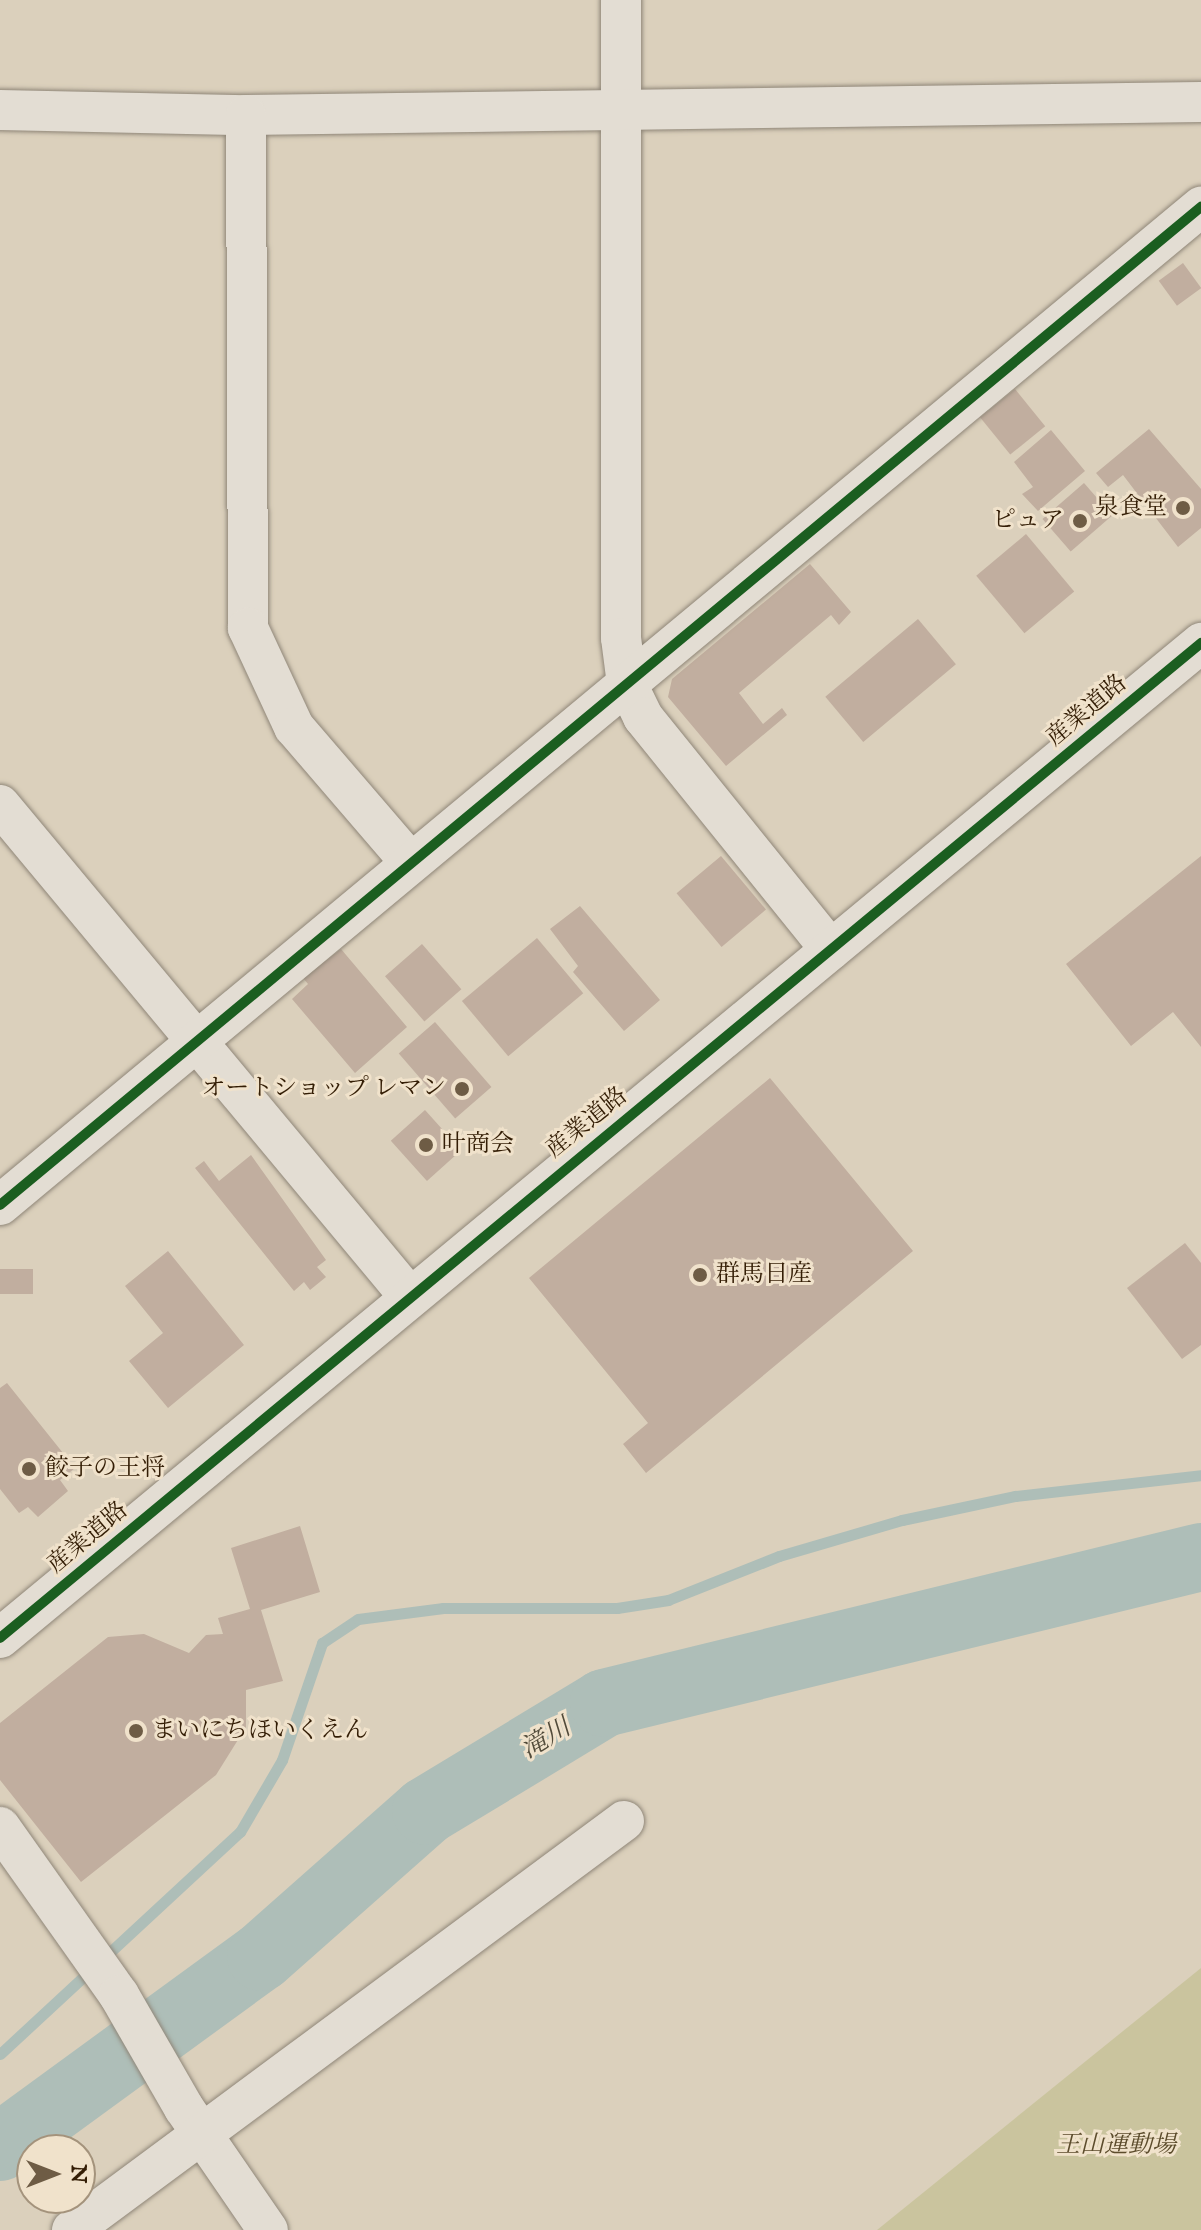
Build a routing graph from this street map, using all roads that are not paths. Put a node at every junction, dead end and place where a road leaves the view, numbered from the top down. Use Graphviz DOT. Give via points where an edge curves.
graph roads {
  1 [pos="621,0"];
  2 [pos="1201,102"];
  3 [pos="0,110"];
  4 [pos="621,110"];
  5 [pos="246,115"];
  6 [pos="1201,207"];
  7 [pos="1201,643"];
  8 [pos="627,684"];
  9 [pos="0,805"];
  10 [pos="410,862"];
  11 [pos="831,950"];
  12 [pos="198,1042"];
  13 [pos="0,1205"];
  14 [pos="408,1295"];
  15 [pos="0,1638"];
  16 [pos="624,1821"];
  17 [pos="0,1827"];
  18 [pos="193,2122"];
  19 [pos="72,2230"];
  20 [pos="268,2230"];
  1 -- 4 [label="street"];
  2 -- 4 [label="street"];
  3 -- 5 [label="street"];
  4 -- 5 [label="street"];
  4 -- 8 [label="street" via="621,638"];
  5 -- 10 [label="street" via="248,628 294,727"];
  6 -- 8 [label="street"];
  7 -- 11 [label="street, 産業道路"];
  8 -- 10 [label="street"];
  8 -- 11 [label="street" via="643,717"];
  9 -- 12 [label="street"];
  10 -- 12 [label="street"];
  11 -- 14 [label="street, 産業道路"];
  12 -- 13 [label="street"];
  12 -- 14 [label="street"];
  14 -- 15 [label="street, 産業道路"];
  16 -- 18 [label="street"];
  17 -- 18 [label="street" via="119,1995"];
  18 -- 19 [label="street"];
  18 -- 20 [label="street"];
}
